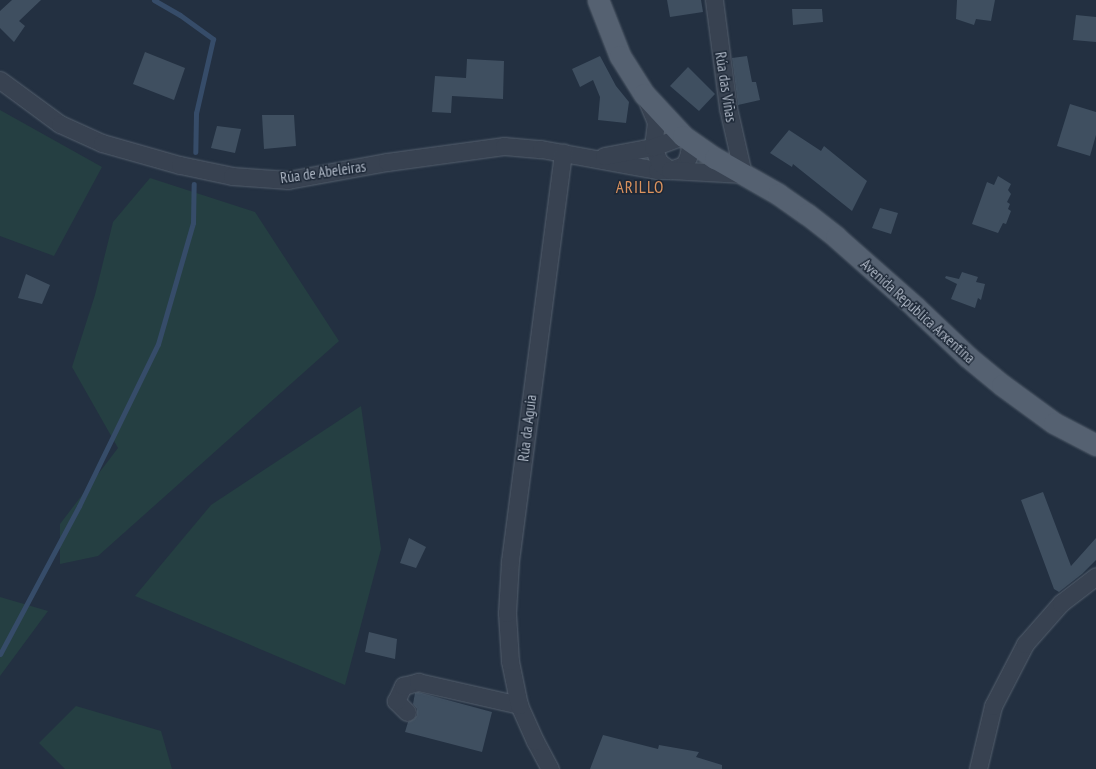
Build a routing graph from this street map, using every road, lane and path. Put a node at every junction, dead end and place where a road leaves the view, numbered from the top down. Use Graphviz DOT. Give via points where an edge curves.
graph roads {
  1 [pos="598,0"];
  2 [pos="714,0"];
  3 [pos="0,80"];
  4 [pos="644,94"];
  5 [pos="687,139"];
  6 [pos="653,147"];
  7 [pos="563,152"];
  8 [pos="595,158"];
  9 [pos="670,170"];
  10 [pos="742,174"];
  11 [pos="1096,445"];
  12 [pos="1096,576"];
  13 [pos="519,705"];
  14 [pos="407,712"];
  15 [pos="550,769"];
  16 [pos="978,769"];
  1 -- 4 [label="main road, Avenida República Arxentina" via="620,56"];
  2 -- 10 [label="street, Rúa das Viñas" via="728,108"];
  3 -- 7 [label="street, Rúa de Abeleiras" via="60,124 102,143 180,165 232,176 288,180 387,162 504,146"];
  4 -- 5 [label="main road, Avenida República Arxentina"];
  4 -- 6 [label="street, Avenida República Arxentina" via="656,122"];
  5 -- 6 [label="street, Rúa de Abeleiras"];
  5 -- 9 [label="street" via="688,157 684,165"];
  5 -- 10 [label="main road, Avenida República Arxentina"];
  6 -- 8 [label="street, Rúa de Abeleiras"];
  6 -- 9 [label="street" via="659,162"];
  7 -- 8 [label="street, Rúa de Abeleiras"];
  7 -- 13 [label="street, Rúa da Aguia" via="510,561 507,613 510,661"];
  8 -- 9 [label="street, Rúa de Abeleiras" via="657,170"];
  9 -- 10 [label="street, Avenida República Arxentina"];
  10 -- 11 [label="main road, Avenida República Arxentina" via="801,210 836,237 968,357 1032,408"];
  12 -- 16 [label="street" via="1061,603 1025,644 993,706"];
  13 -- 14 [label="street" via="418,682 403,686 396,701"];
  13 -- 15 [label="street, Rúa da Aguia"];
}
